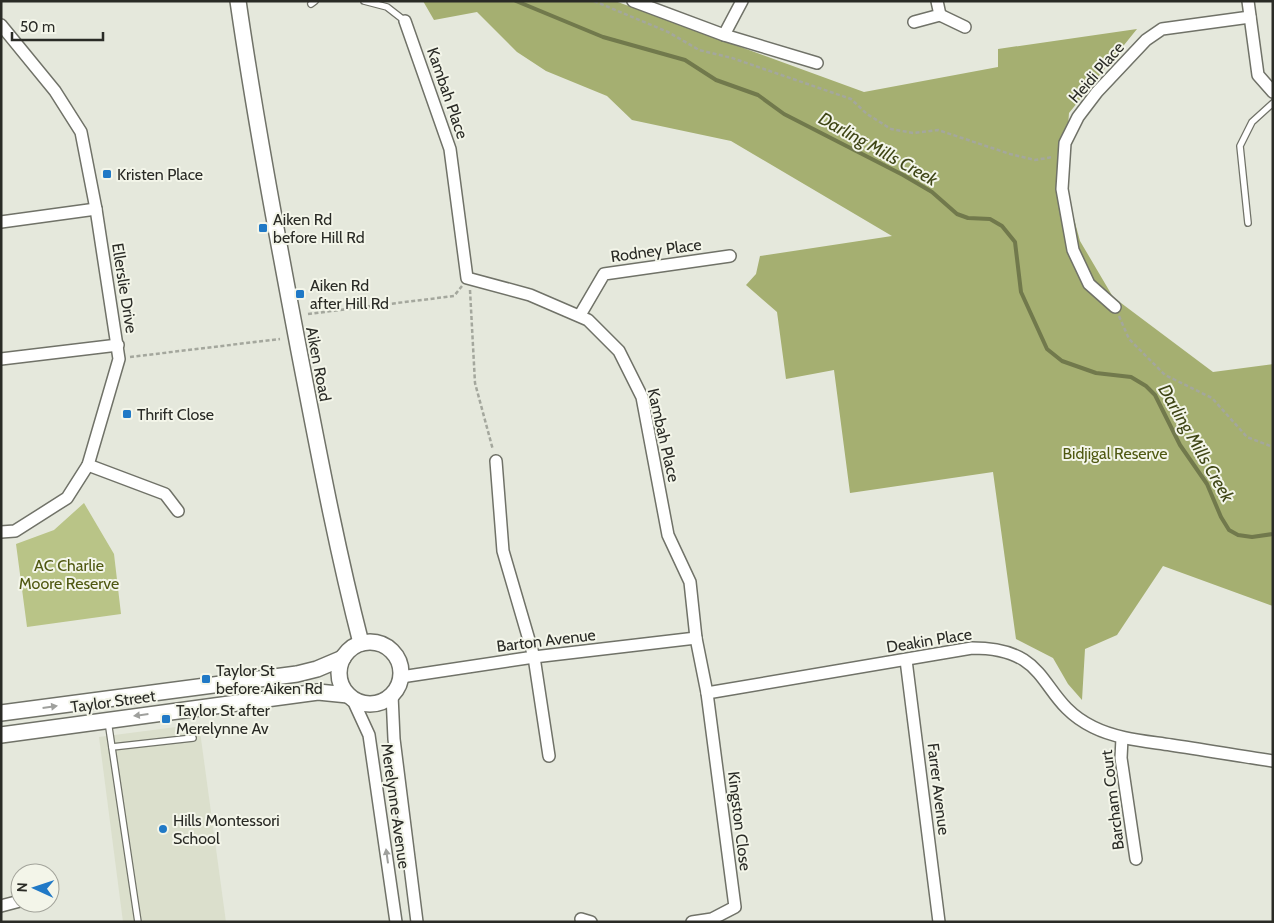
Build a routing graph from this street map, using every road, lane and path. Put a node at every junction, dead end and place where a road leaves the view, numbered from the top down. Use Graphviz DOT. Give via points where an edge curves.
graph roads {
  1 [pos="238,1"];
  2 [pos="364,1"];
  3 [pos="594,1"];
  4 [pos="633,1"];
  5 [pos="742,1"];
  6 [pos="937,1"];
  7 [pos="1248,1"];
  8 [pos="940,15"];
  9 [pos="1250,17"];
  10 [pos="405,21"];
  11 [pos="914,22"];
  12 [pos="1,25"];
  13 [pos="965,27"];
  14 [pos="724,35"];
  15 [pos="817,63"];
  16 [pos="1273,92"];
  17 [pos="1273,103"];
  18 [pos="1064,156"];
  19 [pos="96,209"];
  20 [pos="1,222"];
  21 [pos="1248,223"];
  22 [pos="730,256"];
  23 [pos="467,278"];
  24 [pos="1115,307"];
  25 [pos="308,314"];
  26 [pos="580,315"];
  27 [pos="280,339"];
  28 [pos="118,345"];
  29 [pos="119,358"];
  30 [pos="1,359"];
  31 [pos="1273,447"];
  32 [pos="496,461"];
  33 [pos="88,465"];
  34 [pos="178,511"];
  35 [pos="1,532"];
  36 [pos="696,638"];
  37 [pos="361,643"];
  38 [pos="534,657"];
  39 [pos="343,658"];
  40 [pos="906,660"];
  41 [pos="401,677"];
  42 [pos="707,693"];
  43 [pos="392,695"];
  44 [pos="350,697"];
  45 [pos="1,713"];
  46 [pos="108,719"];
  47 [pos="1,735"];
  48 [pos="192,738"];
  49 [pos="1122,738"];
  50 [pos="112,747"];
  51 [pos="549,756"];
  52 [pos="1273,761"];
  53 [pos="1136,859"];
  54 [pos="413,884"];
  55 [pos="391,887"];
  56 [pos="138,922"];
  57 [pos="396,922"];
  58 [pos="417,922"];
  59 [pos="692,922"];
  60 [pos="939,922"];
  1 -- 37 [label="street, Aiken Road" via="252,99 292,316 338,551"];
  2 -- 10 [label="lane" via="387,7"];
  3 -- 18 [label="path" via="668,32 699,50 732,58 851,99 891,129 913,132 938,130 1035,160"];
  4 -- 14 [label="street"];
  5 -- 14 [label="street"];
  6 -- 8 [label="street"];
  7 -- 9 [label="street"];
  8 -- 11 [label="street"];
  8 -- 13 [label="street"];
  9 -- 16 [label="street" via="1258,75"];
  9 -- 18 [label="street, Heidi Place" via="1162,29 1146,40 1078,117 1065,143"];
  10 -- 23 [label="street, Kambah Place" via="450,149"];
  12 -- 19 [label="street, Ellerslie Drive" via="55,91 81,132"];
  14 -- 15 [label="street"];
  17 -- 21 [label="lane" via="1252,122 1240,146"];
  18 -- 24 [label="street, Heidi Place" via="1062,189 1073,250 1089,284"];
  19 -- 20 [label="street"];
  19 -- 28 [label="street, Ellerslie Drive"];
  22 -- 26 [label="street, Rodney Place" via="604,274"];
  23 -- 25 [label="path" via="454,296"];
  23 -- 26 [label="street, Kambah Place" via="530,295"];
  23 -- 32 [label="path" via="475,383"];
  24 -- 31 [label="path" via="1129,339 1165,376 1212,398 1247,437"];
  26 -- 36 [label="street, Kambah Place" via="619,351 642,397 668,535 690,582"];
  27 -- 29 [label="path"];
  28 -- 29 [label="street, Ellerslie Drive"];
  28 -- 30 [label="street"];
  29 -- 33 [label="street, Ellerslie Drive"];
  32 -- 38 [label="street" via="503,551"];
  33 -- 34 [label="street" via="166,494"];
  33 -- 35 [label="street, Ellerslie Drive" via="67,498 15,531"];
  36 -- 38 [label="street, Barton Avenue"];
  36 -- 42 [label="street, Kambah Place"];
  37 -- 39 [label="street"];
  37 -- 41 [label="street" via="382,644 391,649 401,666"];
  38 -- 41 [label="street, Barton Avenue"];
  38 -- 51 [label="street"];
  39 -- 44 [label="street" via="340,677"];
  45 -- 39 [label="street, Taylor Street, one-way" via="297,674"];
  40 -- 42 [label="street, Deakin Place"];
  40 -- 49 [label="street, Deakin Place" via="972,648 995,648 1017,654 1035,667 1071,712 1093,727"];
  40 -- 60 [label="street, Farrer Avenue"];
  41 -- 43 [label="street"];
  42 -- 59 [label="street, Kingston Close" via="734,907 712,919"];
  43 -- 44 [label="street" via="373,704"];
  43 -- 54 [label="street, Merelynne Avenue" via="394,739"];
  44 -- 46 [label="street, Taylor Street, one-way" via="318,692"];
  55 -- 44 [label="street, Merelynne Avenue, one-way" via="369,735"];
  46 -- 47 [label="street, Taylor Street"];
  46 -- 50 [label="lane"];
  48 -- 50 [label="lane"];
  49 -- 52 [label="street, Deakin Place"];
  49 -- 53 [label="street, Barcham Court" via="1121,758"];
  50 -- 56 [label="lane"];
  54 -- 55 [label="street"];
  54 -- 58 [label="street, Merelynne Avenue"];
  55 -- 57 [label="street, Merelynne Avenue"];
}
